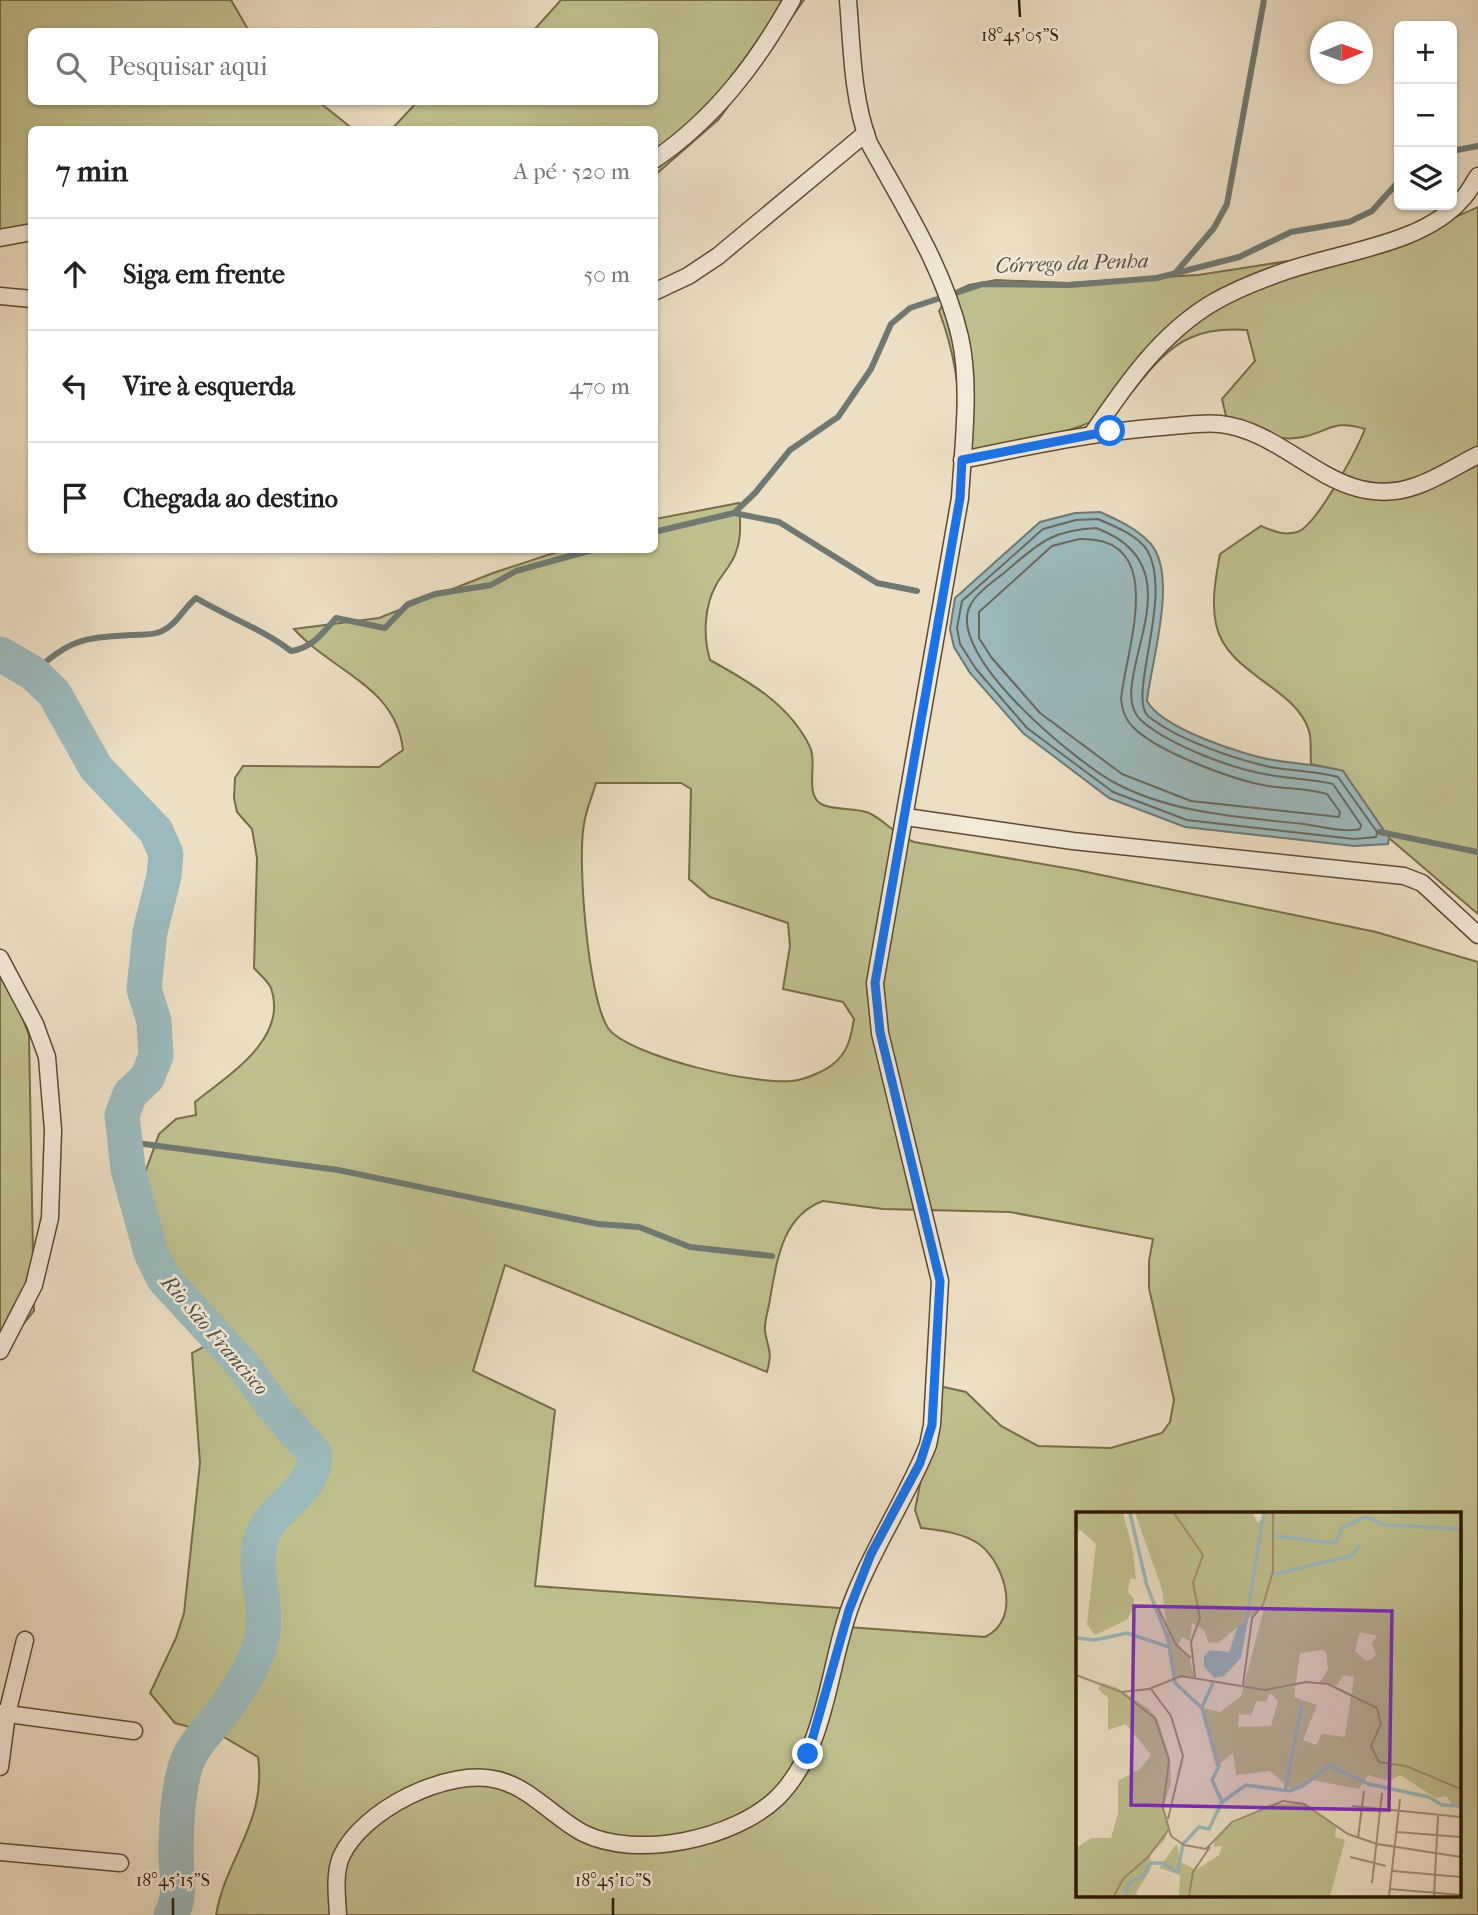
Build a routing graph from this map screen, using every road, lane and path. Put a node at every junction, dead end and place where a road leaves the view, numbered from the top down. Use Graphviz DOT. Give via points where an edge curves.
graph roads {
  1 [pos="792,0"];
  2 [pos="848,0"];
  3 [pos="866,133"];
  4 [pos="658,157"];
  5 [pos="1478,176"];
  6 [pos="28,233"];
  7 [pos="0,238"];
  8 [pos="658,290"];
  9 [pos="0,296"];
  10 [pos="28,299"];
  11 [pos="1092,433"];
  12 [pos="1478,455"];
  13 [pos="962,460"];
  14 [pos="906,817"];
  15 [pos="1478,935"];
  16 [pos="0,958"];
  17 [pos="0,1351"];
  18 [pos="25,1640"];
  19 [pos="4,1714"];
  20 [pos="134,1731"];
  21 [pos="0,1767"];
  22 [pos="0,1852"];
  23 [pos="120,1863"];
  24 [pos="338,1915"];
  1 -- 4 [label="street" via="746,74 684,140"];
  2 -- 3 [label="street" via="857,103"];
  3 -- 8 [label="street" via="709,262"];
  3 -- 13 [label="street" via="947,295 963,358"];
  5 -- 11 [label="street" via="1463,199 1409,234 1282,272 1216,301 1179,327 1133,374"];
  6 -- 7 [label="street"];
  9 -- 10 [label="street"];
  11 -- 12 [label="street" via="1207,424 1240,428 1283,448 1324,476 1361,489 1416,486"];
  11 -- 13 [label="street"];
  13 -- 14 [label="street" via="960,498"];
  14 -- 15 [label="street" via="1073,841 1404,876 1422,883"];
  14 -- 24 [label="street" via="875,983 880,1032 940,1281 932,1425 920,1463 871,1554 849,1610 808,1754 776,1798 751,1816 663,1846 605,1842 582,1832 513,1784 470,1777 443,1783 412,1794 383,1812 352,1840 337,1867"];
  16 -- 17 [label="street" via="47,1057 53,1130 50,1218 44,1245 34,1285"];
  18 -- 19 [label="street"];
  19 -- 20 [label="street"];
  19 -- 21 [label="street"];
  22 -- 23 [label="street"];
}
